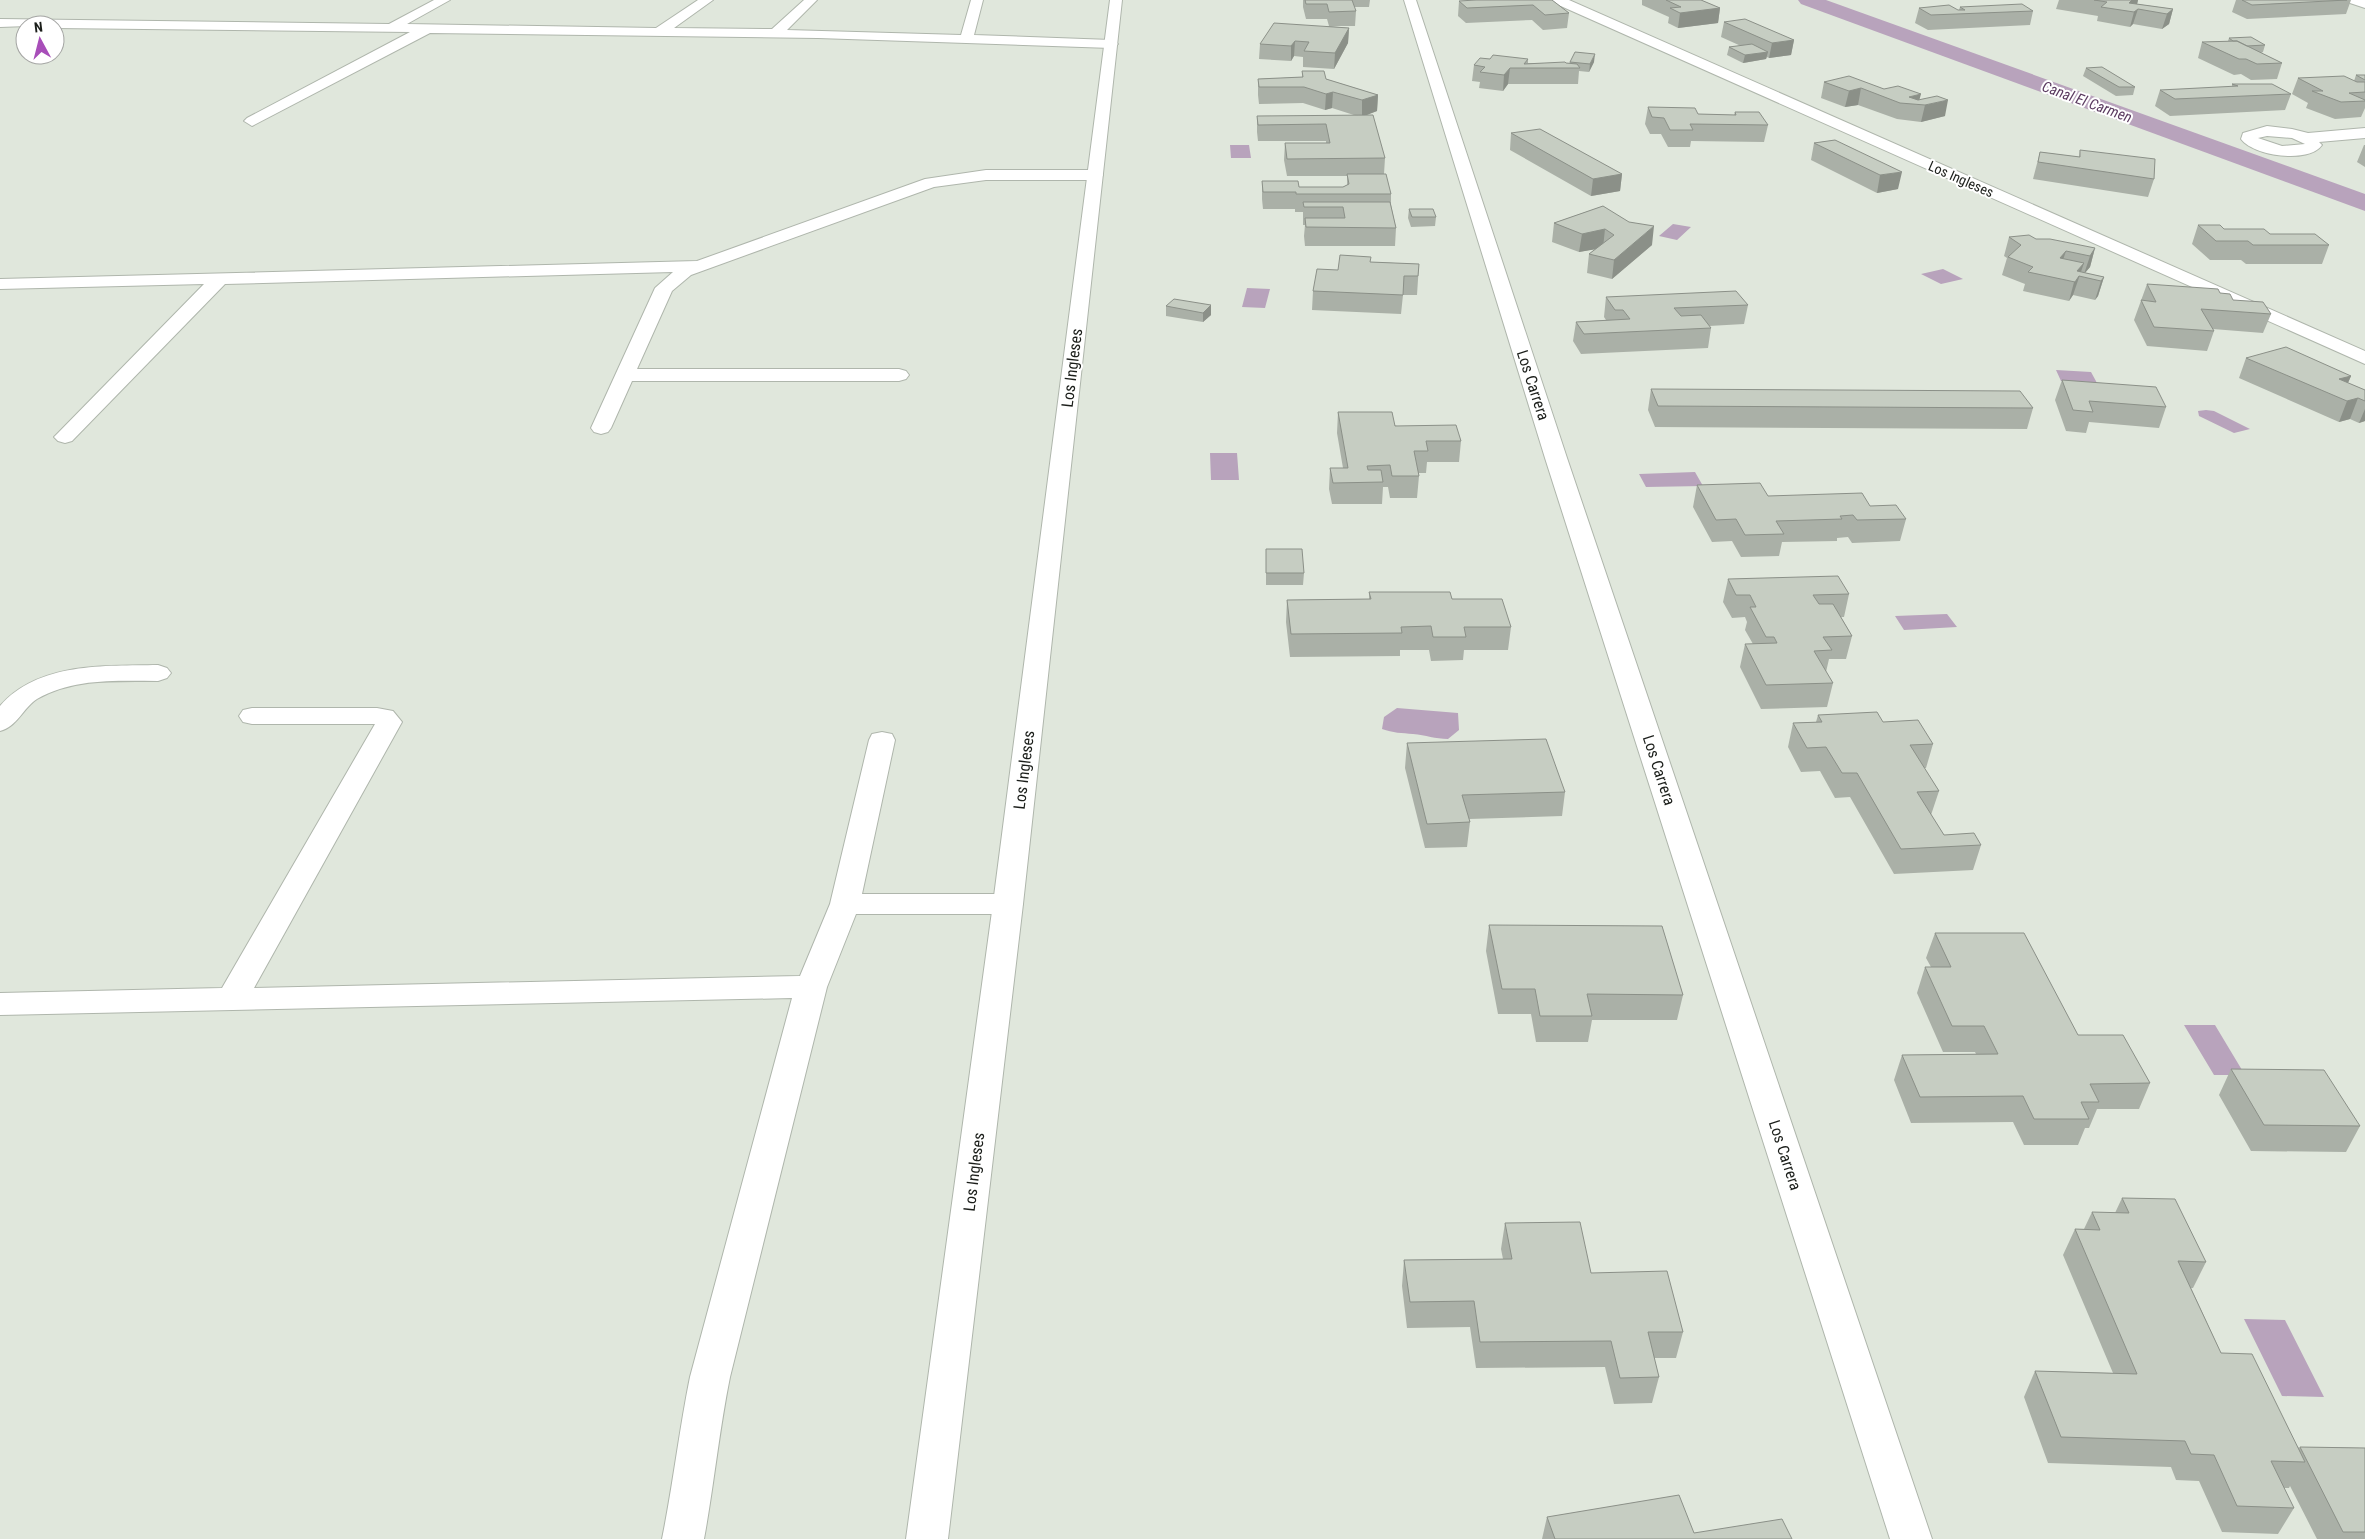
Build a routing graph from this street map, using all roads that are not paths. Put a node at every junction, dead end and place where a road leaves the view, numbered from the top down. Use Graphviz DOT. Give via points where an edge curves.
graph roads {
  1 [pos="444,0"];
  2 [pos="707,0"];
  3 [pos="811,0"];
  4 [pos="978,0"];
  5 [pos="1116,0"];
  6 [pos="1410,0"];
  7 [pos="1558,0"];
  8 [pos="2354,0"];
  9 [pos="2365,4"];
  10 [pos="0,24"];
  11 [pos="390,28"];
  12 [pos="429,28"];
  13 [pos="659,32"];
  14 [pos="776,33"];
  15 [pos="967,38"];
  16 [pos="1111,44"];
  17 [pos="252,121"];
  18 [pos="2365,133"];
  19 [pos="2307,138"];
  20 [pos="1095,175"];
  21 [pos="698,266"];
  22 [pos="220,278"];
  23 [pos="0,284"];
  24 [pos="2365,358"];
  25 [pos="624,375"];
  26 [pos="899,375"];
  27 [pos="601,428"];
  28 [pos="65,437"];
  29 [pos="158,673"];
  30 [pos="252,716"];
  31 [pos="0,723"];
  32 [pos="882,740"];
  33 [pos="845,904"];
  34 [pos="1008,904"];
  35 [pos="811,987"];
  36 [pos="231,1000"];
  37 [pos="0,1004"];
  38 [pos="683,1539"];
  39 [pos="927,1539"];
  40 [pos="1911,1539"];
  1 -- 11 [label="street"];
  2 -- 13 [label="street"];
  3 -- 14 [label="street"];
  4 -- 15 [label="street"];
  5 -- 16 [label="street, Los Ingleses"];
  6 -- 40 [label="street, Los Carrera" via="1556,458"];
  7 -- 24 [label="street, Los Ingleses"];
  8 -- 9 [label="street"];
  10 -- 11 [label="street"];
  11 -- 12 [label="street"];
  12 -- 13 [label="street"];
  12 -- 17 [label="street"];
  13 -- 14 [label="street"];
  14 -- 15 [label="street"];
  15 -- 16 [label="street"];
  16 -- 20 [label="street, Los Ingleses"];
  18 -- 19 [label="street"];
  20 -- 21 [label="street" via="986,175 931,182"];
  20 -- 34 [label="street, Los Ingleses"];
  21 -- 22 [label="street"];
  21 -- 25 [label="street" via="664,288"];
  22 -- 23 [label="street"];
  22 -- 28 [label="street"];
  25 -- 26 [label="street"];
  25 -- 27 [label="street"];
  29 -- 31 [label="street" via="85,676 46,685 25,696"];
  30 -- 36 [label="street" via="377,716 389,722"];
  32 -- 33 [label="street"];
  33 -- 34 [label="street"];
  33 -- 35 [label="street"];
  34 -- 39 [label="street, Los Ingleses"];
  35 -- 36 [label="street"];
  35 -- 38 [label="street" via="710,1377"];
  36 -- 37 [label="street"];
}
